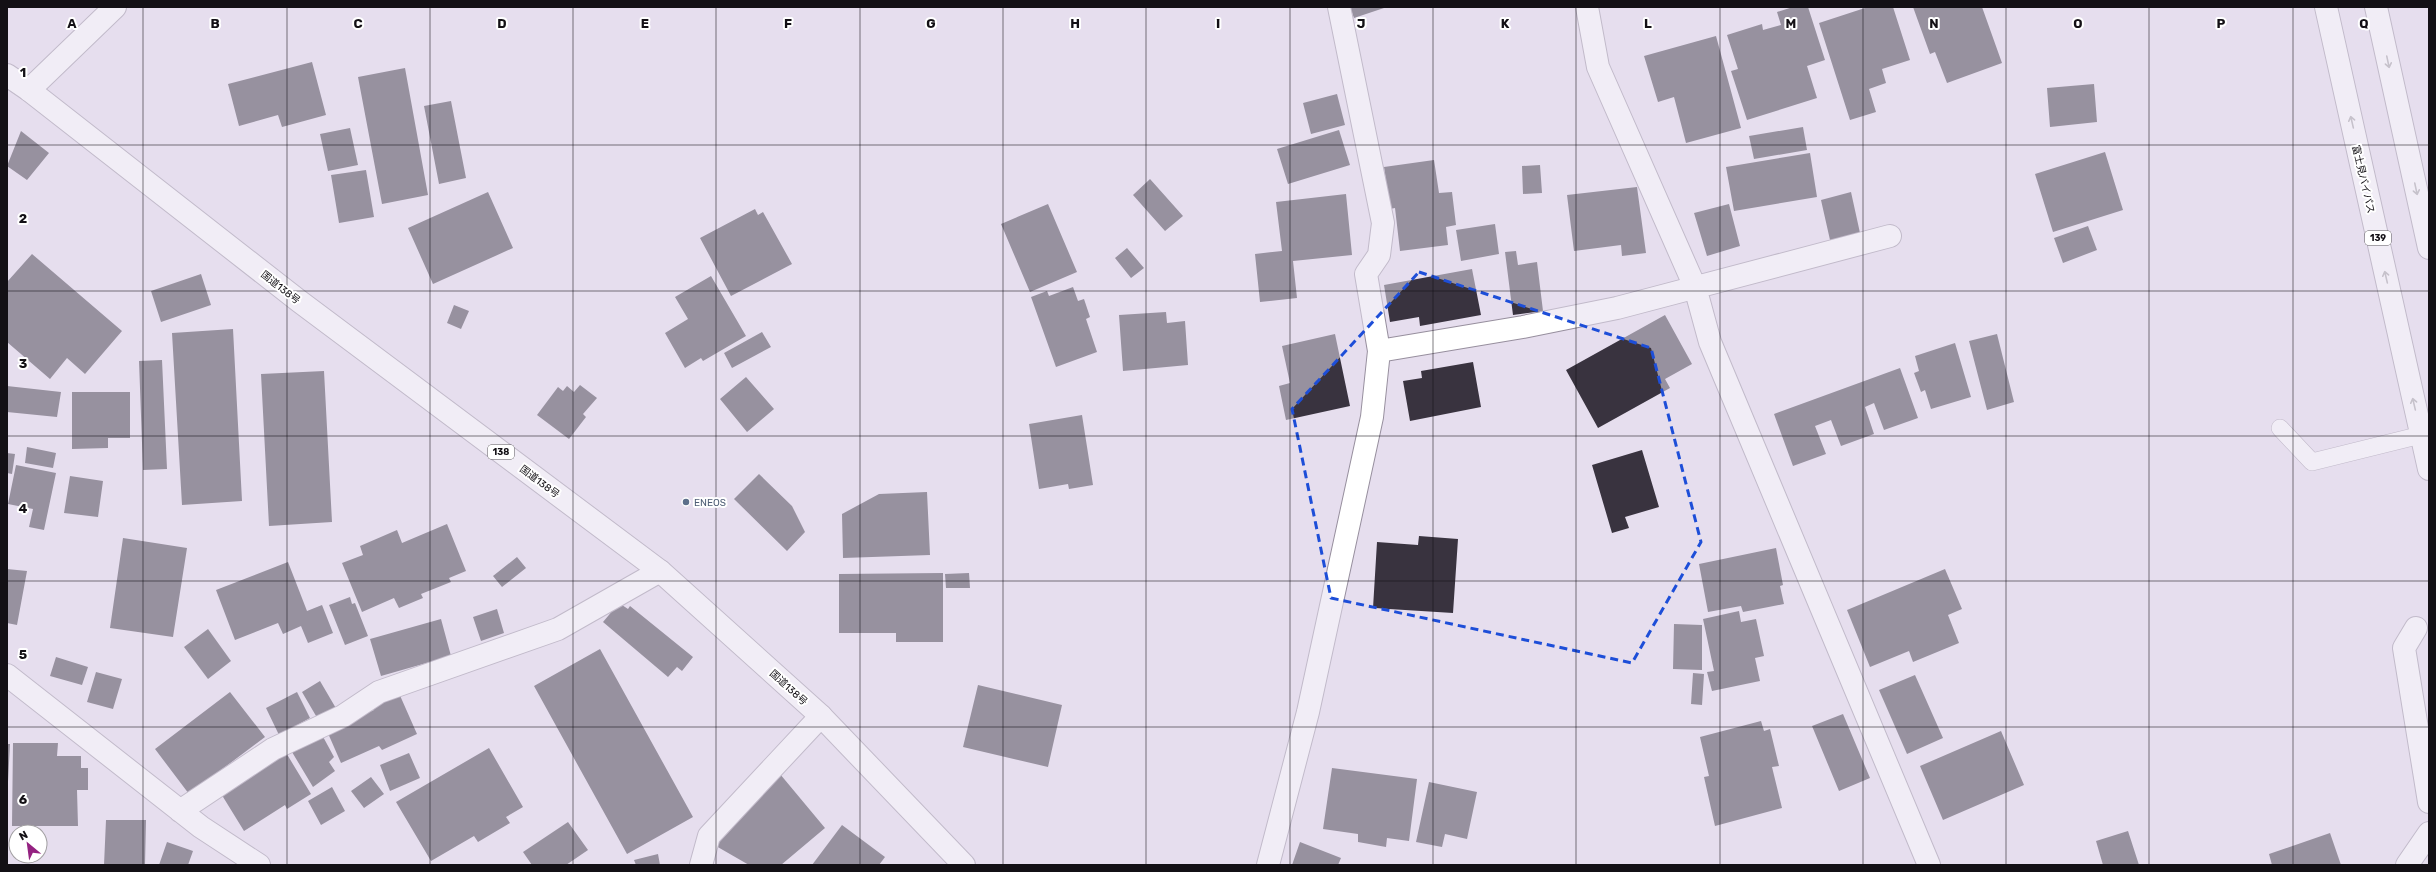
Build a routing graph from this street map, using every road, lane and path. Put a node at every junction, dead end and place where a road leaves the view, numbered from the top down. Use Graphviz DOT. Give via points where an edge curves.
graph roads {
  1 [pos="115,7"];
  2 [pos="1339,7"];
  3 [pos="1587,7"];
  4 [pos="2326,7"];
  5 [pos="2376,7"];
  6 [pos="7,76"];
  7 [pos="29,90"];
  8 [pos="1890,236"];
  9 [pos="2429,248"];
  10 [pos="1695,287"];
  11 [pos="1379,351"];
  12 [pos="2280,428"];
  13 [pos="2421,435"];
  14 [pos="2429,469"];
  15 [pos="660,571"];
  16 [pos="2416,628"];
  17 [pos="7,675"];
  18 [pos="821,716"];
  19 [pos="2429,802"];
  20 [pos="180,811"];
  21 [pos="2429,833"];
  22 [pos="249,862"];
  23 [pos="701,865"];
  24 [pos="964,865"];
  25 [pos="1268,865"];
  26 [pos="1929,865"];
  27 [pos="2407,865"];
  1 -- 7 [label="main road"];
  2 -- 11 [label="main road" via="1383,223 1379,255 1366,274"];
  3 -- 10 [label="main road" via="1598,68"];
  13 -- 4 [label="main road, 富士見バイパス / 139, one-way"];
  5 -- 9 [label="main road, one-way"];
  6 -- 7 [label="main road, 国道138号 / 138"];
  7 -- 15 [label="main road, 国道138号 / 138" via="299,301"];
  8 -- 10 [label="main road"];
  10 -- 11 [label="main road" via="1617,308"];
  10 -- 26 [label="main road" via="1710,342"];
  11 -- 25 [label="main road" via="1372,417 1313,688"];
  12 -- 13 [label="lane" via="2312,462"];
  13 -- 14 [label="main road, 富士見バイパス / 139"];
  15 -- 18 [label="main road, 国道138号 / 138"];
  15 -- 20 [label="main road" via="558,629 379,692 342,716 273,749"];
  16 -- 19 [label="main road" via="2404,648"];
  17 -- 20 [label="main road"];
  18 -- 23 [label="main road" via="709,836"];
  18 -- 24 [label="main road, 国道138号 / 138"];
  20 -- 22 [label="main road"];
  21 -- 27 [label="main road"];
}
